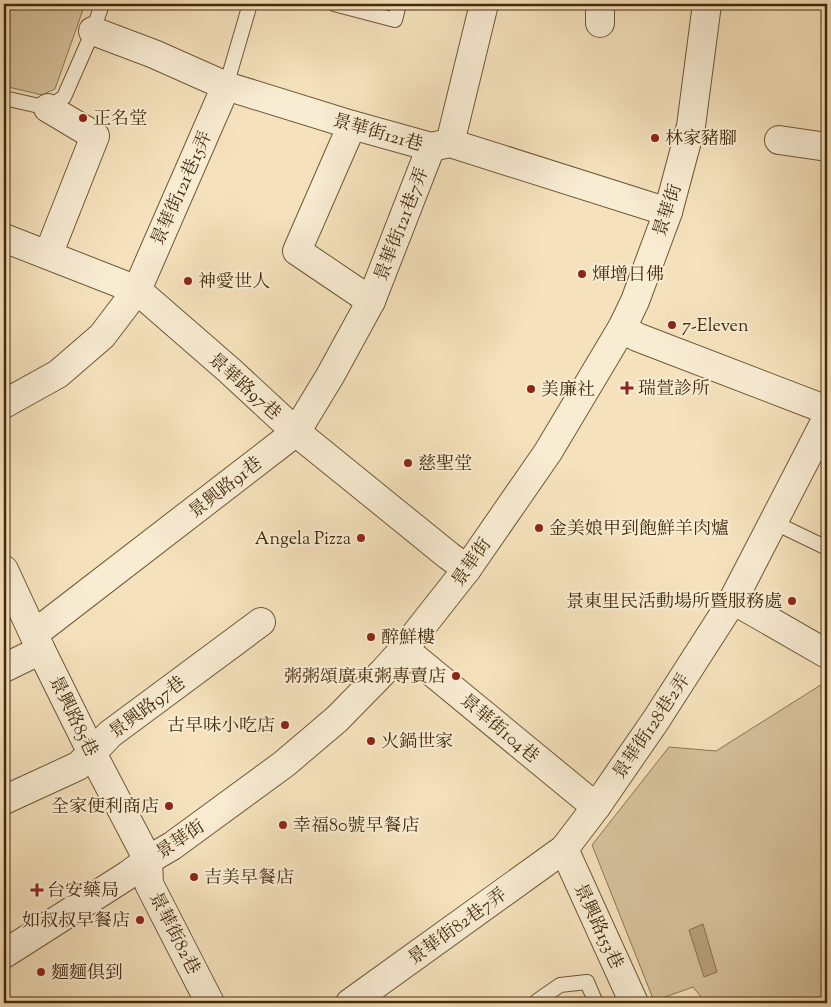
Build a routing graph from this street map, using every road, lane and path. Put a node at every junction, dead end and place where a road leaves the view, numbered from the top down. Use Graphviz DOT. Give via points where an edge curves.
graph roads {
  1 [pos="102,4"];
  2 [pos="250,4"];
  3 [pos="334,4"];
  4 [pos="399,4"];
  5 [pos="484,4"];
  6 [pos="707,4"];
  7 [pos="93,31"];
  8 [pos="226,86"];
  9 [pos="4,98"];
  10 [pos="48,108"];
  11 [pos="352,125"];
  12 [pos="779,140"];
  13 [pos="441,145"];
  14 [pos="827,146"];
  15 [pos="668,212"];
  16 [pos="4,238"];
  17 [pos="48,255"];
  18 [pos="137,290"];
  19 [pos="371,301"];
  20 [pos="622,328"];
  21 [pos="4,404"];
  22 [pos="827,410"];
  23 [pos="827,418"];
  24 [pos="296,432"];
  25 [pos="774,522"];
  26 [pos="827,548"];
  27 [pos="467,569"];
  28 [pos="4,570"];
  29 [pos="733,600"];
  30 [pos="261,622"];
  31 [pos="37,642"];
  32 [pos="404,649"];
  33 [pos="827,654"];
  34 [pos="4,668"];
  35 [pos="92,753"];
  36 [pos="4,800"];
  37 [pos="596,807"];
  38 [pos="564,849"];
  39 [pos="148,860"];
  40 [pos="4,954"];
  41 [pos="537,1001"];
  42 [pos="210,1003"];
  43 [pos="350,1003"];
  44 [pos="596,1003"];
  45 [pos="634,1003"];
  1 -- 7 [label="lane"];
  2 -- 8 [label="lane"];
  3 -- 4 [label="lane" via="395,20"];
  5 -- 13 [label="street, 景華街121巷7弄"];
  6 -- 15 [label="street, 景華街" via="691,126"];
  7 -- 8 [label="street, 景華街121巷"];
  7 -- 10 [label="lane" via="64,97"];
  8 -- 11 [label="street, 景華街121巷"];
  8 -- 18 [label="street, 景華街121巷15弄"];
  9 -- 10 [label="lane"];
  10 -- 17 [label="street" via="95,136"];
  11 -- 13 [label="street, 景華街121巷"];
  11 -- 19 [label="street" via="297,250"];
  12 -- 14 [label="street"];
  13 -- 15 [label="street, 景華街121巷"];
  13 -- 19 [label="street, 景華街121巷7弄"];
  15 -- 20 [label="street, 景華街"];
  16 -- 17 [label="street, 景華路97巷"];
  17 -- 18 [label="street, 景華路97巷"];
  18 -- 21 [label="street" via="102,336 58,374"];
  18 -- 24 [label="street, 景華路97巷"];
  19 -- 24 [label="street, 景興路91巷"];
  20 -- 22 [label="street" via="637,337"];
  20 -- 27 [label="street, 景華街" via="548,452"];
  23 -- 25 [label="street, 景華街128巷2弄"];
  24 -- 27 [label="street, 景華路97巷"];
  24 -- 31 [label="street, 景興路91巷"];
  25 -- 26 [label="lane"];
  25 -- 29 [label="street, 景華街128巷2弄"];
  27 -- 32 [label="street, 景華街"];
  28 -- 31 [label="street, 景興路85巷"];
  29 -- 33 [label="street"];
  29 -- 37 [label="street, 景華街128巷2弄"];
  30 -- 35 [label="street, 景興路97巷" via="110,734"];
  31 -- 34 [label="street, 景興路91巷"];
  31 -- 35 [label="street, 景興路85巷"];
  32 -- 37 [label="street, 景華街104巷"];
  32 -- 39 [label="street, 景華街" via="337,719 284,764"];
  35 -- 36 [label="street, 景興路97巷" via="78,766"];
  35 -- 39 [label="street, 景興路85巷"];
  37 -- 38 [label="street, 景華街128巷2弄"];
  38 -- 43 [label="street, 景華街82巷7弄"];
  38 -- 45 [label="street, 景興路153巷"];
  39 -- 40 [label="street, 景華街"];
  39 -- 42 [label="street, 景華街82巷" via="149,884"];
  41 -- 44 [label="lane" via="560,985 587,982"];
}
